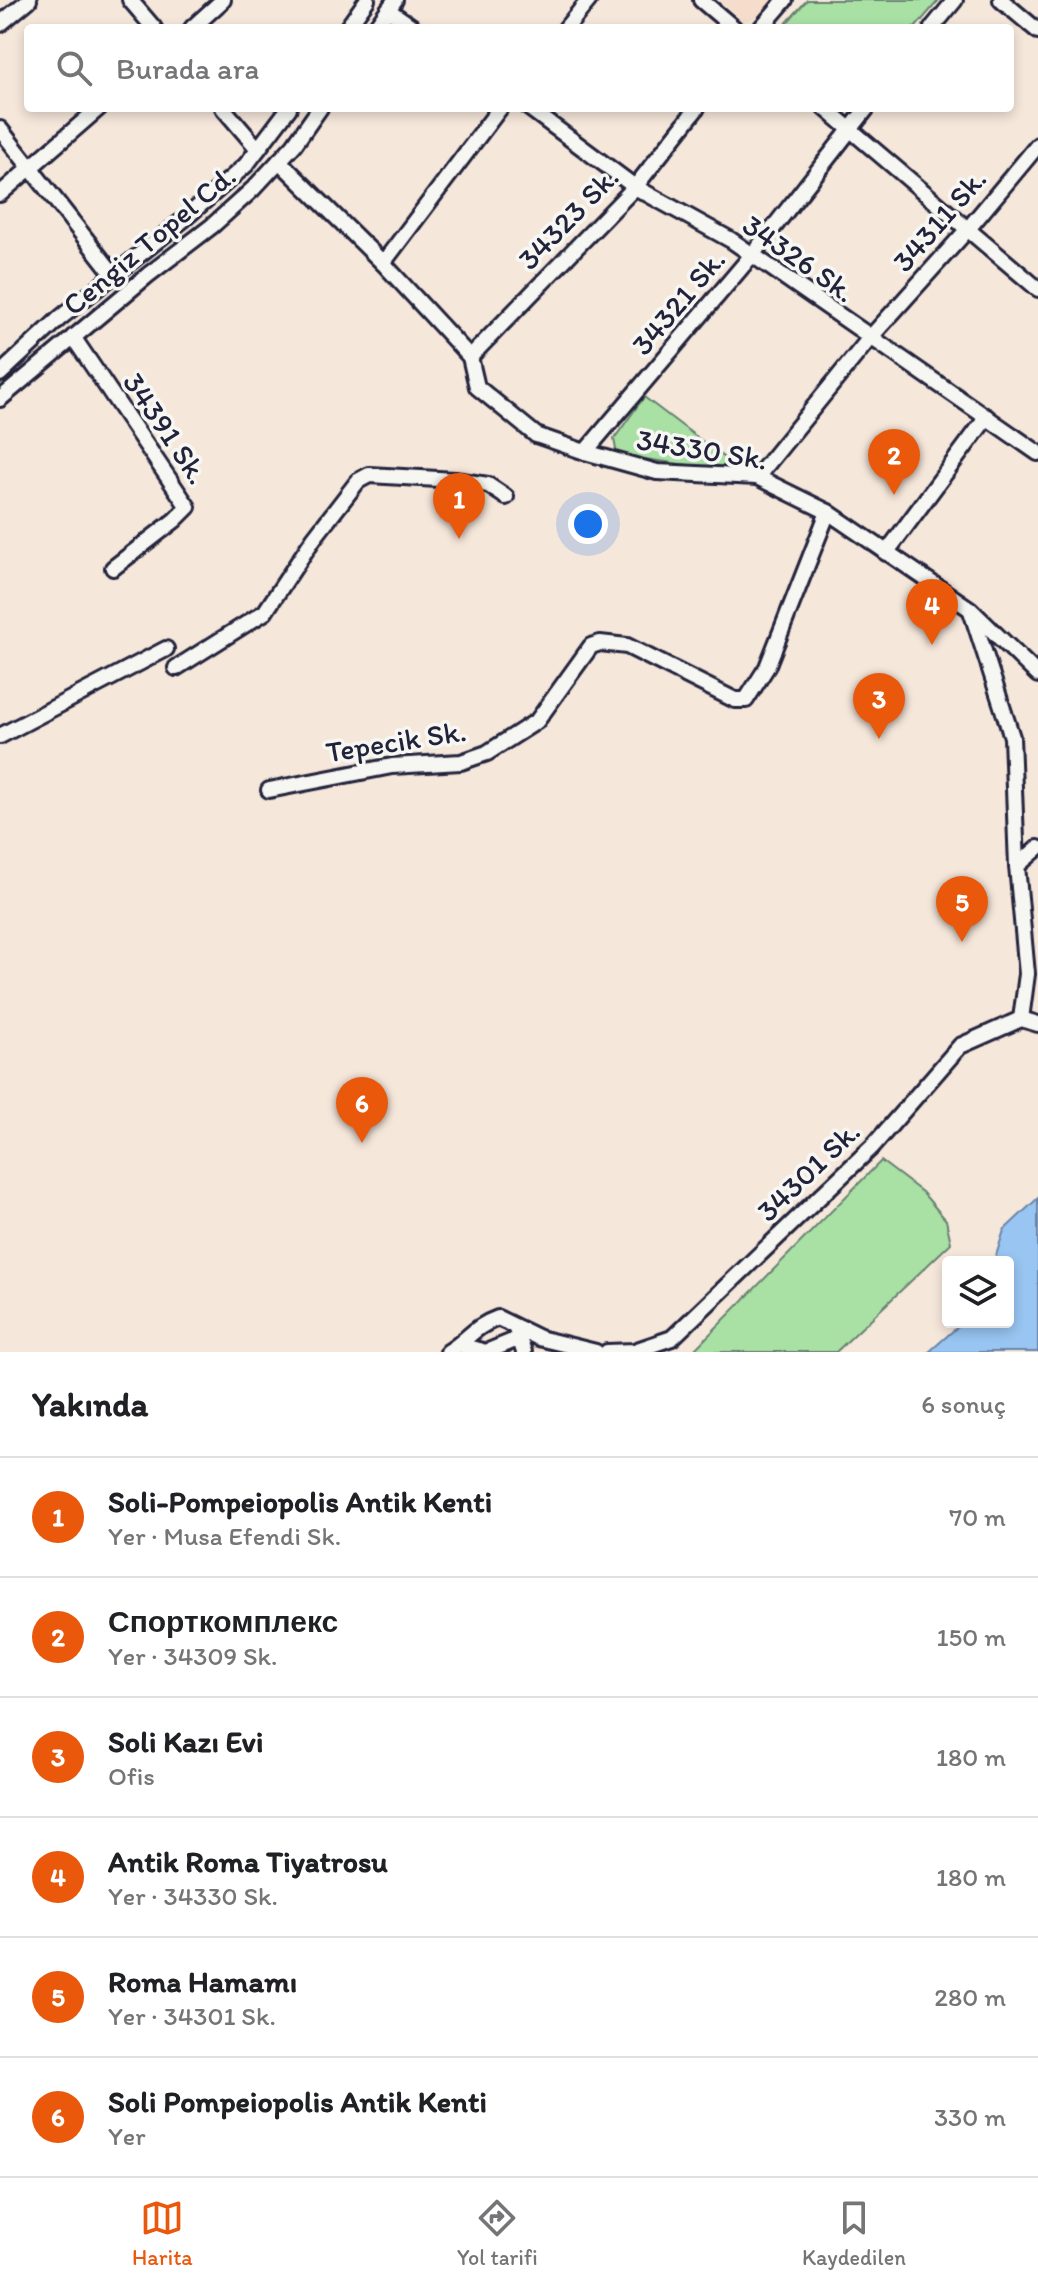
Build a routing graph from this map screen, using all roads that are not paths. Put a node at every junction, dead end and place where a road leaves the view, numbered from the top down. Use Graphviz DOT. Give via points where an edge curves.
graph roads {
  1 [pos="29,0"];
  2 [pos="130,0"];
  3 [pos="223,0"];
  4 [pos="367,0"];
  5 [pos="589,0"];
  6 [pos="701,0"];
  7 [pos="785,0"];
  8 [pos="955,0"];
  9 [pos="1001,0"];
  10 [pos="391,5"];
  11 [pos="0,24"];
  12 [pos="151,24"];
  13 [pos="196,24"];
  14 [pos="350,24"];
  15 [pos="378,24"];
  16 [pos="410,24"];
  17 [pos="569,24"];
  18 [pos="729,24"];
  19 [pos="764,24"];
  20 [pos="935,24"];
  21 [pos="1038,31"];
  22 [pos="94,112"];
  23 [pos="226,112"];
  24 [pos="286,112"];
  25 [pos="317,112"];
  26 [pos="497,112"];
  27 [pos="534,112"];
  28 [pos="694,112"];
  29 [pos="829,112"];
  30 [pos="864,112"];
  31 [pos="0,129"];
  32 [pos="849,130"];
  33 [pos="1038,145"];
  34 [pos="258,149"];
  35 [pos="279,161"];
  36 [pos="30,167"];
  37 [pos="635,187"];
  38 [pos="0,194"];
  39 [pos="968,229"];
  40 [pos="752,255"];
  41 [pos="383,263"];
  42 [pos="114,275"];
  43 [pos="1038,289"];
  44 [pos="73,337"];
  45 [pos="869,339"];
  46 [pos="470,357"];
  47 [pos="0,374"];
  48 [pos="0,399"];
  49 [pos="987,417"];
  50 [pos="585,452"];
  51 [pos="1038,453"];
  52 [pos="757,477"];
  53 [pos="506,497"];
  54 [pos="828,512"];
  55 [pos="886,553"];
  56 [pos="113,568"];
  57 [pos="970,609"];
  58 [pos="166,649"];
  59 [pos="176,668"];
  60 [pos="1038,675"];
  61 [pos="0,736"];
  62 [pos="269,790"];
  63 [pos="1038,848"];
  64 [pos="1017,866"];
  65 [pos="1021,1019"];
  66 [pos="1038,1024"];
  67 [pos="520,1339"];
  68 [pos="454,1349"];
  69 [pos="596,1352"];
  70 [pos="607,1352"];
  1 -- 11 [label="street"];
  2 -- 12 [label="street"];
  3 -- 13 [label="street"];
  4 -- 14 [label="street"];
  5 -- 17 [label="street"];
  6 -- 18 [label="street"];
  7 -- 19 [label="street"];
  8 -- 20 [label="street"];
  9 -- 21 [label="street"];
  10 -- 15 [label="street"];
  10 -- 16 [label="street"];
  22 -- 36 [label="street"];
  23 -- 34 [label="street"];
  24 -- 34 [label="street, Cengiz Topel Cd."];
  25 -- 35 [label="street, Cengiz Topel Cd."];
  26 -- 41 [label="street"];
  27 -- 37 [label="street, 34326 Sk."];
  28 -- 37 [label="street, 34323 Sk."];
  29 -- 32 [label="street"];
  30 -- 32 [label="street, 34321 Sk."];
  31 -- 36 [label="street"];
  32 -- 39 [label="street"];
  32 -- 40 [label="street, 34321 Sk."];
  33 -- 39 [label="street, 34311 Sk."];
  34 -- 42 [label="street, Cengiz Topel Cd." via="246,165"];
  35 -- 41 [label="street, 34330 Sk."];
  35 -- 44 [label="street, Cengiz Topel Cd." via="212,226"];
  36 -- 38 [label="street"];
  36 -- 42 [label="street"];
  37 -- 40 [label="street, 34326 Sk."];
  37 -- 46 [label="street, 34323 Sk."];
  39 -- 43 [label="street"];
  39 -- 45 [label="street, 34311 Sk."];
  40 -- 45 [label="street, 34326 Sk."];
  40 -- 50 [label="street, 34321 Sk."];
  41 -- 46 [label="street, 34330 Sk."];
  42 -- 47 [label="street, Cengiz Topel Cd."];
  44 -- 48 [label="street, Cengiz Topel Cd."];
  44 -- 56 [label="street, 34391 Sk." via="188,507"];
  45 -- 49 [label="street, 34326 Sk."];
  45 -- 52 [label="street, 34311 Sk."];
  46 -- 50 [label="street, 34330 Sk." via="477,387 536,435"];
  49 -- 51 [label="street, 34326 Sk."];
  49 -- 55 [label="street"];
  50 -- 52 [label="street, 34330 Sk." via="657,472"];
  52 -- 54 [label="street, 34330 Sk."];
  53 -- 59 [label="street" via="488,485 369,475 358,481 314,538 265,612"];
  54 -- 55 [label="street, 34330 Sk."];
  54 -- 62 [label="street, Tepecik Sk." via="767,667 746,700 735,700 627,646 600,643 591,646 537,721 487,753 461,762 392,766"];
  55 -- 57 [label="street, 34330 Sk."];
  57 -- 60 [label="street, 34330 Sk."];
  57 -- 64 [label="street" via="1012,737"];
  58 -- 61 [label="street"];
  63 -- 64 [label="street"];
  64 -- 65 [label="street" via="1027,974"];
  65 -- 66 [label="street"];
  65 -- 70 [label="street, 34301 Sk." via="960,1046 872,1147 672,1338 634,1351"];
  67 -- 68 [label="street" via="486,1352"];
  67 -- 68 [label="street" via="498,1318 480,1324"];
  67 -- 69 [label="street" via="539,1338"];
}
